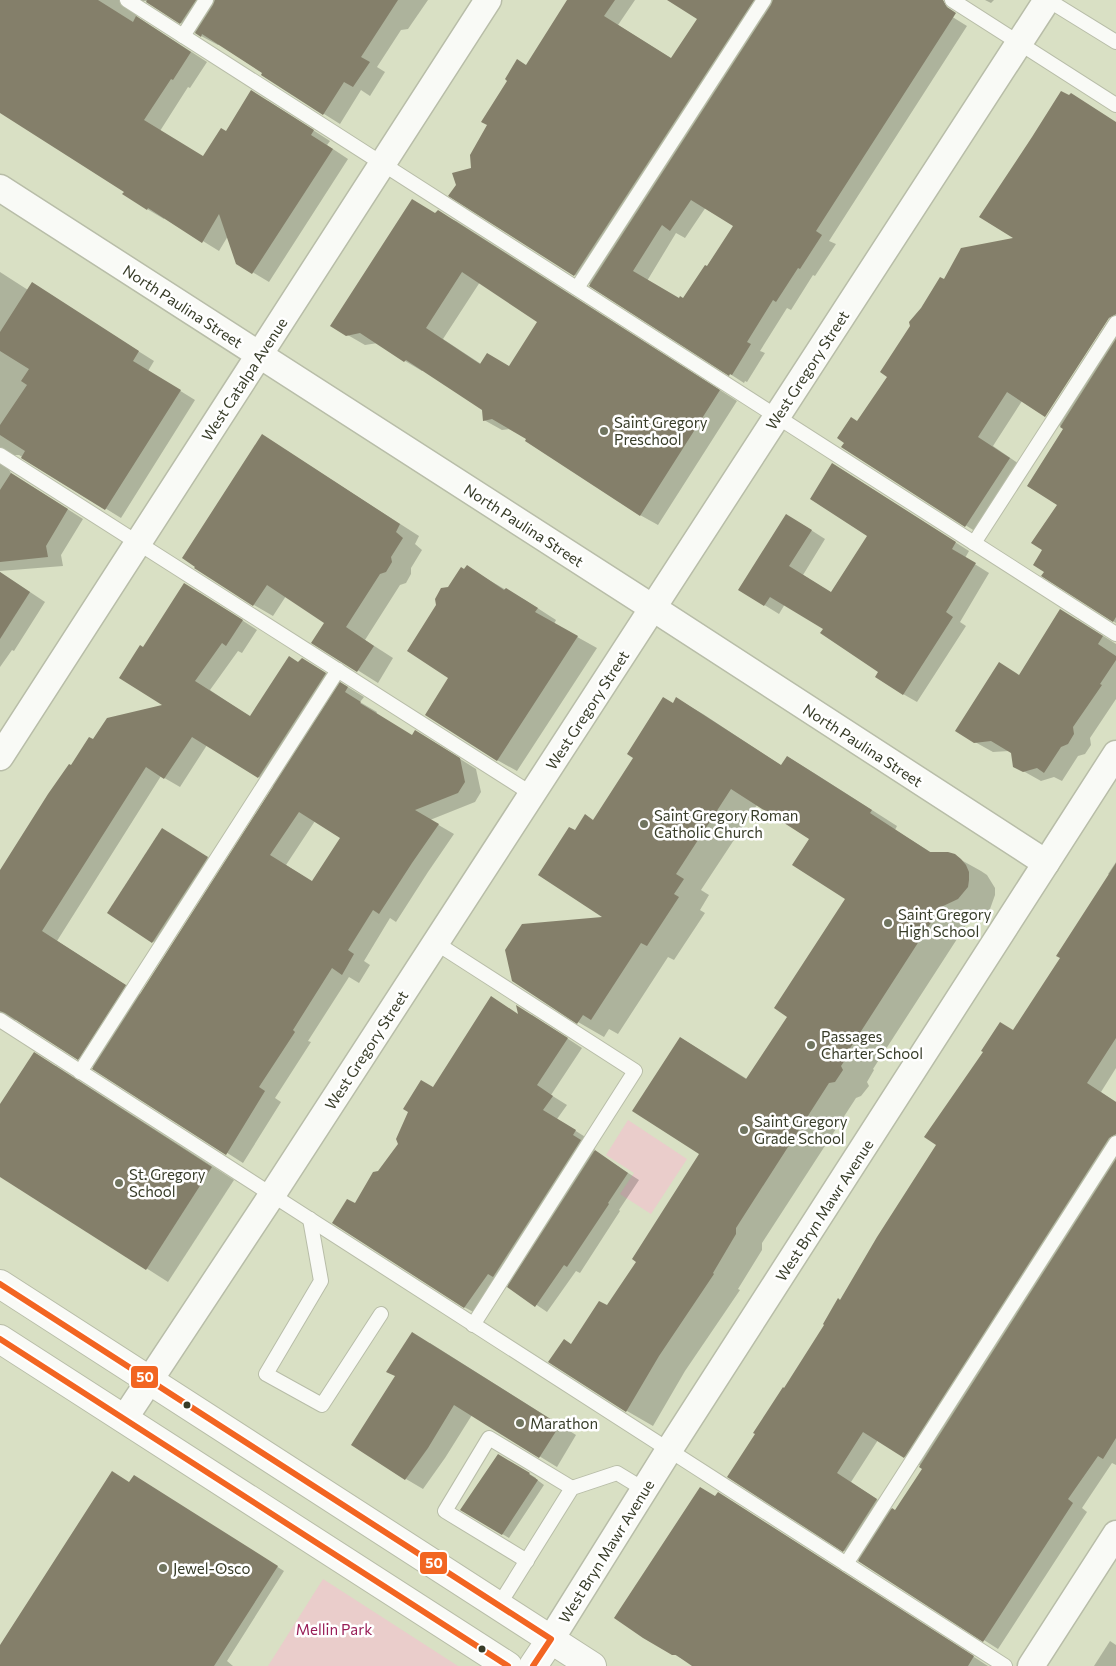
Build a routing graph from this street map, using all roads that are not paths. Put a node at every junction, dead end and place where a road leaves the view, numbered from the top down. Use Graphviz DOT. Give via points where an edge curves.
graph roads {
  1 [pos="128,0"];
  2 [pos="206,0"];
  3 [pos="488,0"];
  4 [pos="764,0"];
  5 [pos="952,0"];
  6 [pos="1047,0"];
  7 [pos="183,36"];
  8 [pos="1116,42"];
  9 [pos="1020,43"];
  10 [pos="1116,105"];
  11 [pos="383,164"];
  12 [pos="0,188"];
  13 [pos="577,288"];
  14 [pos="1116,324"];
  15 [pos="260,355"];
  16 [pos="777,416"];
  17 [pos="0,455"];
  18 [pos="138,543"];
  19 [pos="974,543"];
  20 [pos="653,608"];
  21 [pos="1116,634"];
  22 [pos="338,670"];
  23 [pos="1116,754"];
  24 [pos="0,757"];
  25 [pos="532,794"];
  26 [pos="1046,863"];
  27 [pos="436,943"];
  28 [pos="0,1020"];
  29 [pos="80,1072"];
  30 [pos="1116,1143"];
  31 [pos="272,1195"];
  32 [pos="310,1220"];
  33 [pos="0,1284"];
  34 [pos="381,1314"];
  35 [pos="473,1325"];
  36 [pos="0,1339"];
  37 [pos="150,1381"];
  38 [pos="124,1419"];
  39 [pos="669,1450"];
  40 [pos="572,1488"];
  41 [pos="644,1490"];
  42 [pos="1116,1534"];
  43 [pos="527,1561"];
  44 [pos="846,1564"];
  45 [pos="499,1606"];
  46 [pos="550,1639"];
  47 [pos="508,1666"];
  48 [pos="533,1666"];
  49 [pos="592,1666"];
  50 [pos="1005,1666"];
  51 [pos="1030,1666"];
  1 -- 7 [label="lane"];
  2 -- 7 [label="lane"];
  3 -- 11 [label="street, West Catalpa Avenue"];
  4 -- 13 [label="lane"];
  5 -- 9 [label="lane"];
  6 -- 8 [label="lane"];
  6 -- 9 [label="street, West Gregory Street"];
  7 -- 11 [label="lane"];
  9 -- 10 [label="lane"];
  9 -- 16 [label="street, West Gregory Street"];
  11 -- 13 [label="lane"];
  11 -- 15 [label="street, West Catalpa Avenue"];
  12 -- 15 [label="street, North Paulina Street"];
  13 -- 16 [label="lane"];
  14 -- 19 [label="lane"];
  15 -- 18 [label="street, West Catalpa Avenue"];
  15 -- 20 [label="street, North Paulina Street"];
  16 -- 19 [label="lane"];
  16 -- 20 [label="street, West Gregory Street"];
  17 -- 18 [label="lane"];
  18 -- 22 [label="lane"];
  18 -- 24 [label="street, West Catalpa Avenue"];
  19 -- 21 [label="lane"];
  20 -- 25 [label="street, West Gregory Street"];
  20 -- 26 [label="street, North Paulina Street"];
  22 -- 25 [label="lane"];
  22 -- 29 [label="lane"];
  23 -- 26 [label="street, West Bryn Mawr Avenue"];
  25 -- 27 [label="street, West Gregory Street"];
  26 -- 39 [label="street, West Bryn Mawr Avenue"];
  27 -- 31 [label="street, West Gregory Street"];
  27 -- 35 [label="lane" via="635,1071"];
  28 -- 29 [label="lane"];
  29 -- 31 [label="lane"];
  30 -- 44 [label="lane"];
  31 -- 32 [label="lane"];
  31 -- 37 [label="street, West Gregory Street"];
  32 -- 34 [label="lane" via="321,1282 266,1374 322,1406"];
  32 -- 35 [label="lane"];
  33 -- 37 [label="main road"];
  35 -- 39 [label="lane"];
  36 -- 38 [label="main road"];
  37 -- 38 [label="street, West Gregory Street"];
  37 -- 45 [label="main road"];
  38 -- 47 [label="main road"];
  39 -- 41 [label="street, West Bryn Mawr Avenue"];
  39 -- 44 [label="lane"];
  40 -- 41 [label="lane" via="617,1473"];
  40 -- 43 [label="lane"];
  40 -- 43 [label="lane" via="489,1438 445,1511"];
  41 -- 46 [label="street, West Bryn Mawr Avenue"];
  42 -- 51 [label="street"];
  43 -- 45 [label="lane"];
  44 -- 50 [label="lane"];
  45 -- 46 [label="main road"];
  46 -- 48 [label="main road, West Bryn Mawr Avenue"];
  46 -- 49 [label="main road"];
}
